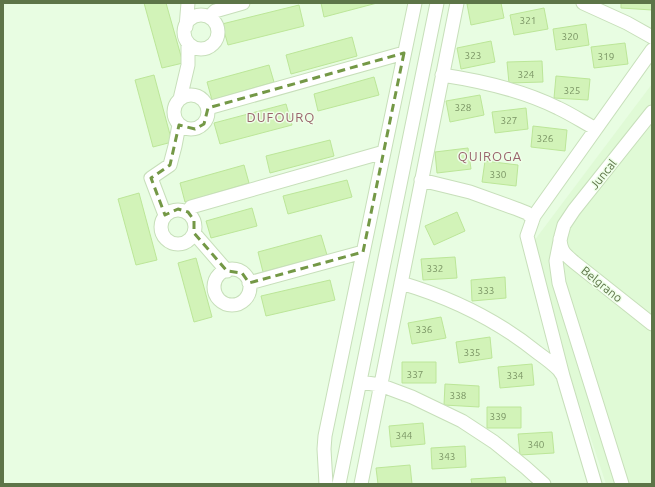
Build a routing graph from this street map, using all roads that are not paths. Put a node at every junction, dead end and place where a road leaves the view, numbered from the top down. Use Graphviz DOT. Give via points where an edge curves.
graph roads {
  1 [pos="188,3"];
  2 [pos="243,3"];
  3 [pos="415,3"];
  4 [pos="437,3"];
  5 [pos="457,3"];
  6 [pos="583,3"];
  7 [pos="209,17"];
  8 [pos="186,27"];
  9 [pos="652,37"];
  10 [pos="188,43"];
  11 [pos="652,50"];
  12 [pos="404,53"];
  13 [pos="442,75"];
  14 [pos="180,99"];
  15 [pos="208,108"];
  16 [pos="652,112"];
  17 [pos="180,125"];
  18 [pos="596,129"];
  19 [pos="384,152"];
  20 [pos="421,180"];
  21 [pos="188,212"];
  22 [pos="165,215"];
  23 [pos="533,219"];
  24 [pos="194,233"];
  25 [pos="560,239"];
  26 [pos="363,252"];
  27 [pos="226,270"];
  28 [pos="250,283"];
  29 [pos="401,283"];
  30 [pos="652,324"];
  31 [pos="563,376"];
  32 [pos="360,382"];
  33 [pos="380,385"];
  34 [pos="326,484"];
  35 [pos="339,484"];
  36 [pos="361,484"];
  37 [pos="544,484"];
  38 [pos="594,484"];
  39 [pos="622,484"];
  1 -- 8 [label="street"];
  2 -- 7 [label="street" via="215,11"];
  3 -- 12 [label="street"];
  4 -- 32 [label="street"];
  5 -- 13 [label="street"];
  6 -- 9 [label="street"];
  7 -- 8 [label="street" via="194,17"];
  7 -- 10 [label="street" via="218,29 218,37 214,44 199,49"];
  8 -- 10 [label="street"];
  10 -- 14 [label="street" via="188,65"];
  11 -- 18 [label="street"];
  12 -- 15 [label="street"];
  12 -- 19 [label="street"];
  13 -- 18 [label="street" via="489,83 526,95"];
  13 -- 20 [label="street"];
  14 -- 15 [label="street" via="190,95 196,96 206,103"];
  14 -- 17 [label="street" via="174,110 174,116"];
  15 -- 17 [label="street" via="207,119 200,127 189,130"];
  16 -- 25 [label="street, Juncal" via="574,210 564,225"];
  17 -- 22 [label="street" via="170,165 151,178"];
  18 -- 23 [label="street"];
  19 -- 21 [label="street" via="191,207"];
  19 -- 26 [label="street"];
  20 -- 23 [label="street" via="470,192 527,213"];
  20 -- 29 [label="street"];
  21 -- 22 [label="street" via="178,209"];
  21 -- 24 [label="street" via="194,220"];
  22 -- 24 [label="street" via="160,228 169,242 185,243"];
  23 -- 31 [label="street" via="527,236"];
  24 -- 27 [label="street"];
  25 -- 30 [label="street, Belgrano" via="565,253 574,262"];
  25 -- 39 [label="street, Juncal" via="556,261 559,283"];
  26 -- 28 [label="street"];
  26 -- 34 [label="street" via="325,436"];
  27 -- 28 [label="street" via="242,272"];
  27 -- 28 [label="street" via="218,277 215,287 218,297 226,304 236,305 245,300 250,291"];
  29 -- 31 [label="street" via="451,300 500,326 556,367"];
  29 -- 33 [label="street"];
  31 -- 38 [label="street"];
  32 -- 33 [label="street"];
  32 -- 35 [label="street"];
  33 -- 36 [label="street"];
  33 -- 37 [label="street" via="462,421 494,442"];
}
